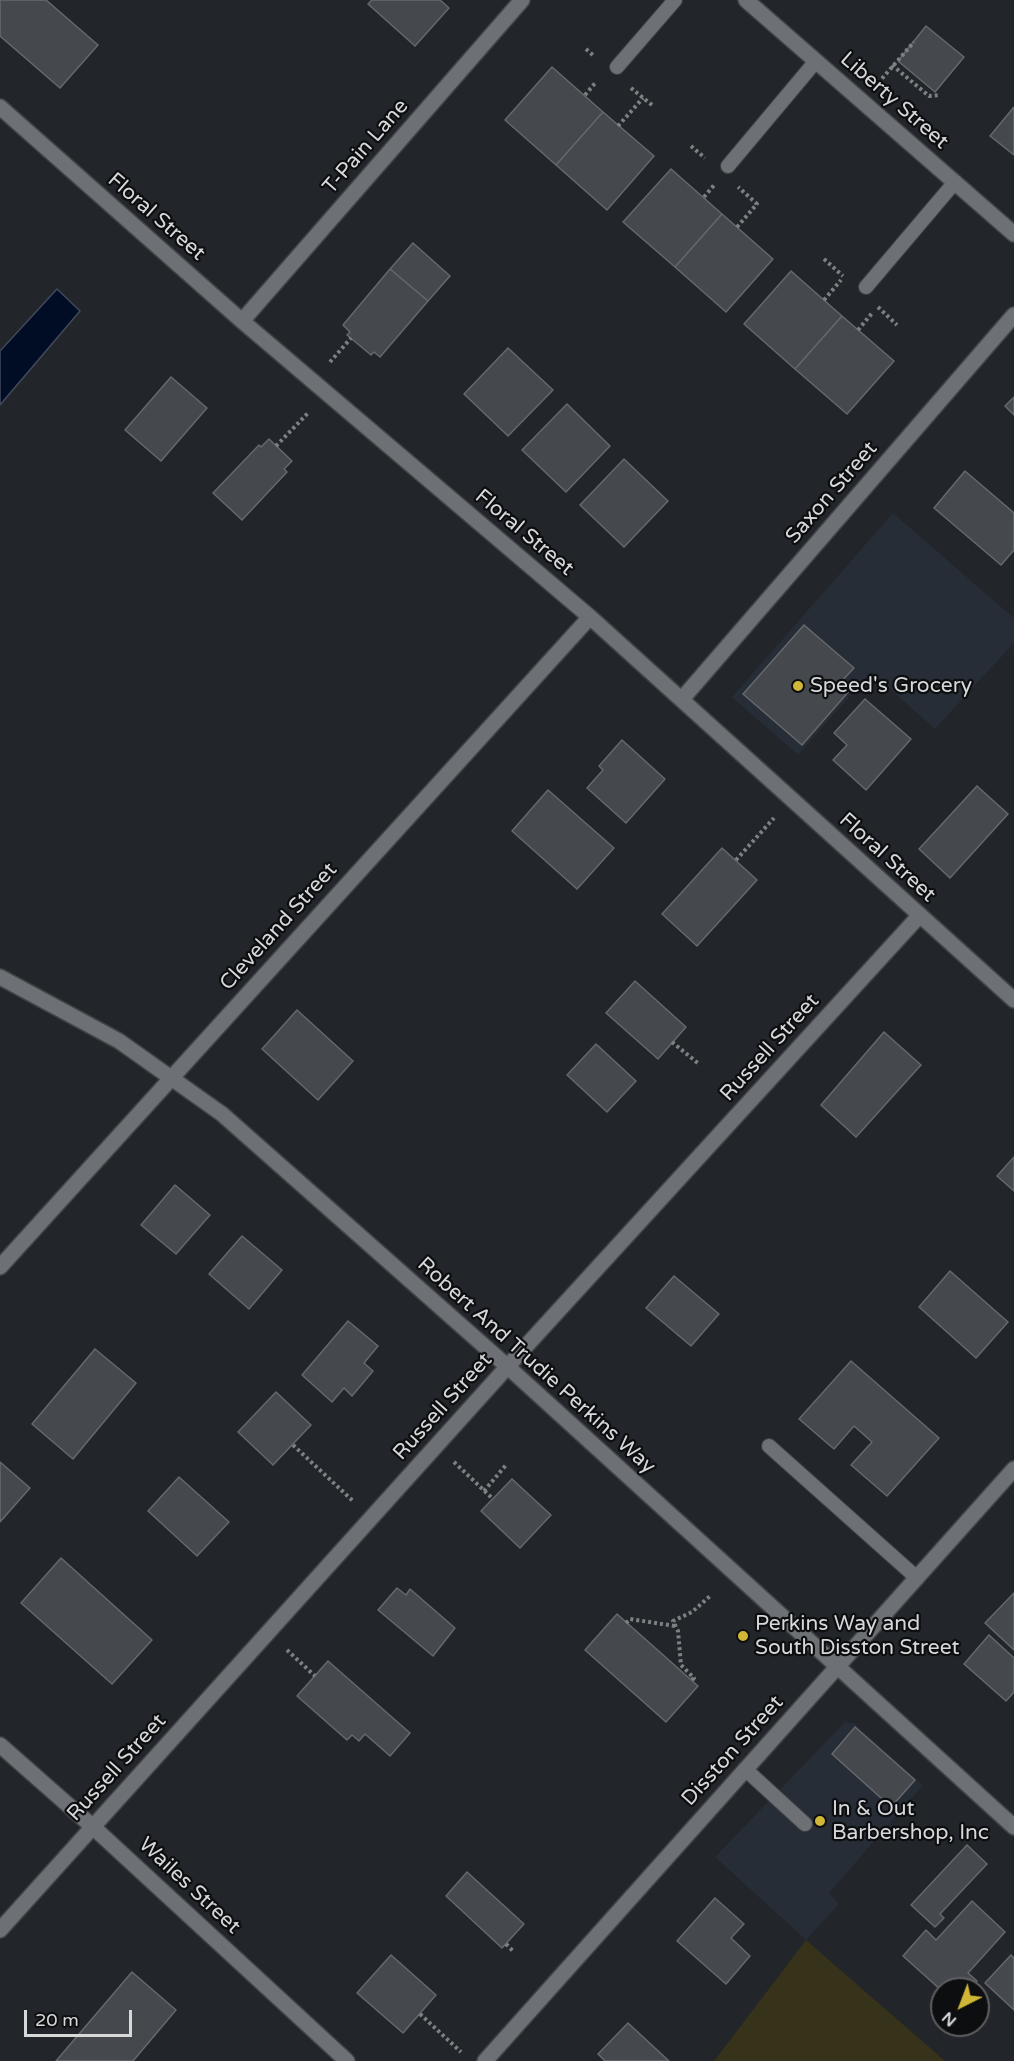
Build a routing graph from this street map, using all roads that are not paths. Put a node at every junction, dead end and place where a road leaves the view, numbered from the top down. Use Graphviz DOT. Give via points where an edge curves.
graph roads {
  1 [pos="522,0"];
  2 [pos="675,0"];
  3 [pos="746,0"];
  4 [pos="816,61"];
  5 [pos="617,67"];
  6 [pos="0,107"];
  7 [pos="728,166"];
  8 [pos="955,182"];
  9 [pos="1014,234"];
  10 [pos="866,287"];
  11 [pos="1014,315"];
  12 [pos="242,321"];
  13 [pos="590,617"];
  14 [pos="682,699"];
  15 [pos="920,915"];
  16 [pos="0,977"];
  17 [pos="1014,1000"];
  18 [pos="171,1077"];
  19 [pos="0,1267"];
  20 [pos="508,1367"];
  21 [pos="769,1446"];
  22 [pos="1014,1469"];
  23 [pos="916,1578"];
  24 [pos="838,1665"];
  25 [pos="0,1745"];
  26 [pos="745,1769"];
  27 [pos="805,1824"];
  28 [pos="93,1827"];
  29 [pos="1014,1827"];
  30 [pos="0,1930"];
  31 [pos="347,2061"];
  32 [pos="485,2061"];
  1 -- 12 [label="street, T-Pain Lane"];
  2 -- 5 [label="lane"];
  3 -- 4 [label="street, Liberty Street"];
  4 -- 7 [label="lane"];
  4 -- 8 [label="street, Liberty Street"];
  6 -- 12 [label="street, Floral Street"];
  8 -- 9 [label="street, Liberty Street"];
  8 -- 10 [label="lane"];
  11 -- 14 [label="street, Saxon Street"];
  12 -- 13 [label="street, Floral Street"];
  13 -- 14 [label="street, Floral Street"];
  13 -- 18 [label="street, Cleveland Street"];
  14 -- 15 [label="street, Floral Street"];
  15 -- 17 [label="street, Floral Street"];
  15 -- 20 [label="street, Russell Street"];
  16 -- 18 [label="street, Robert And Trudie Perkins Way" via="119,1041"];
  18 -- 19 [label="street, Cleveland Street"];
  18 -- 20 [label="street, Robert And Trudie Perkins Way" via="222,1114"];
  20 -- 24 [label="street, Robert And Trudie Perkins Way"];
  20 -- 28 [label="street, Russell Street"];
  21 -- 23 [label="lane"];
  22 -- 23 [label="street, Disston Street"];
  23 -- 24 [label="street, Disston Street"];
  24 -- 26 [label="street, Disston Street"];
  24 -- 29 [label="street, Robert And Trudie Perkins Way"];
  25 -- 28 [label="street, Wailes Street"];
  26 -- 27 [label="lane"];
  26 -- 32 [label="street, Disston Street"];
  28 -- 30 [label="street, Russell Street"];
  28 -- 31 [label="street, Wailes Street"];
}
